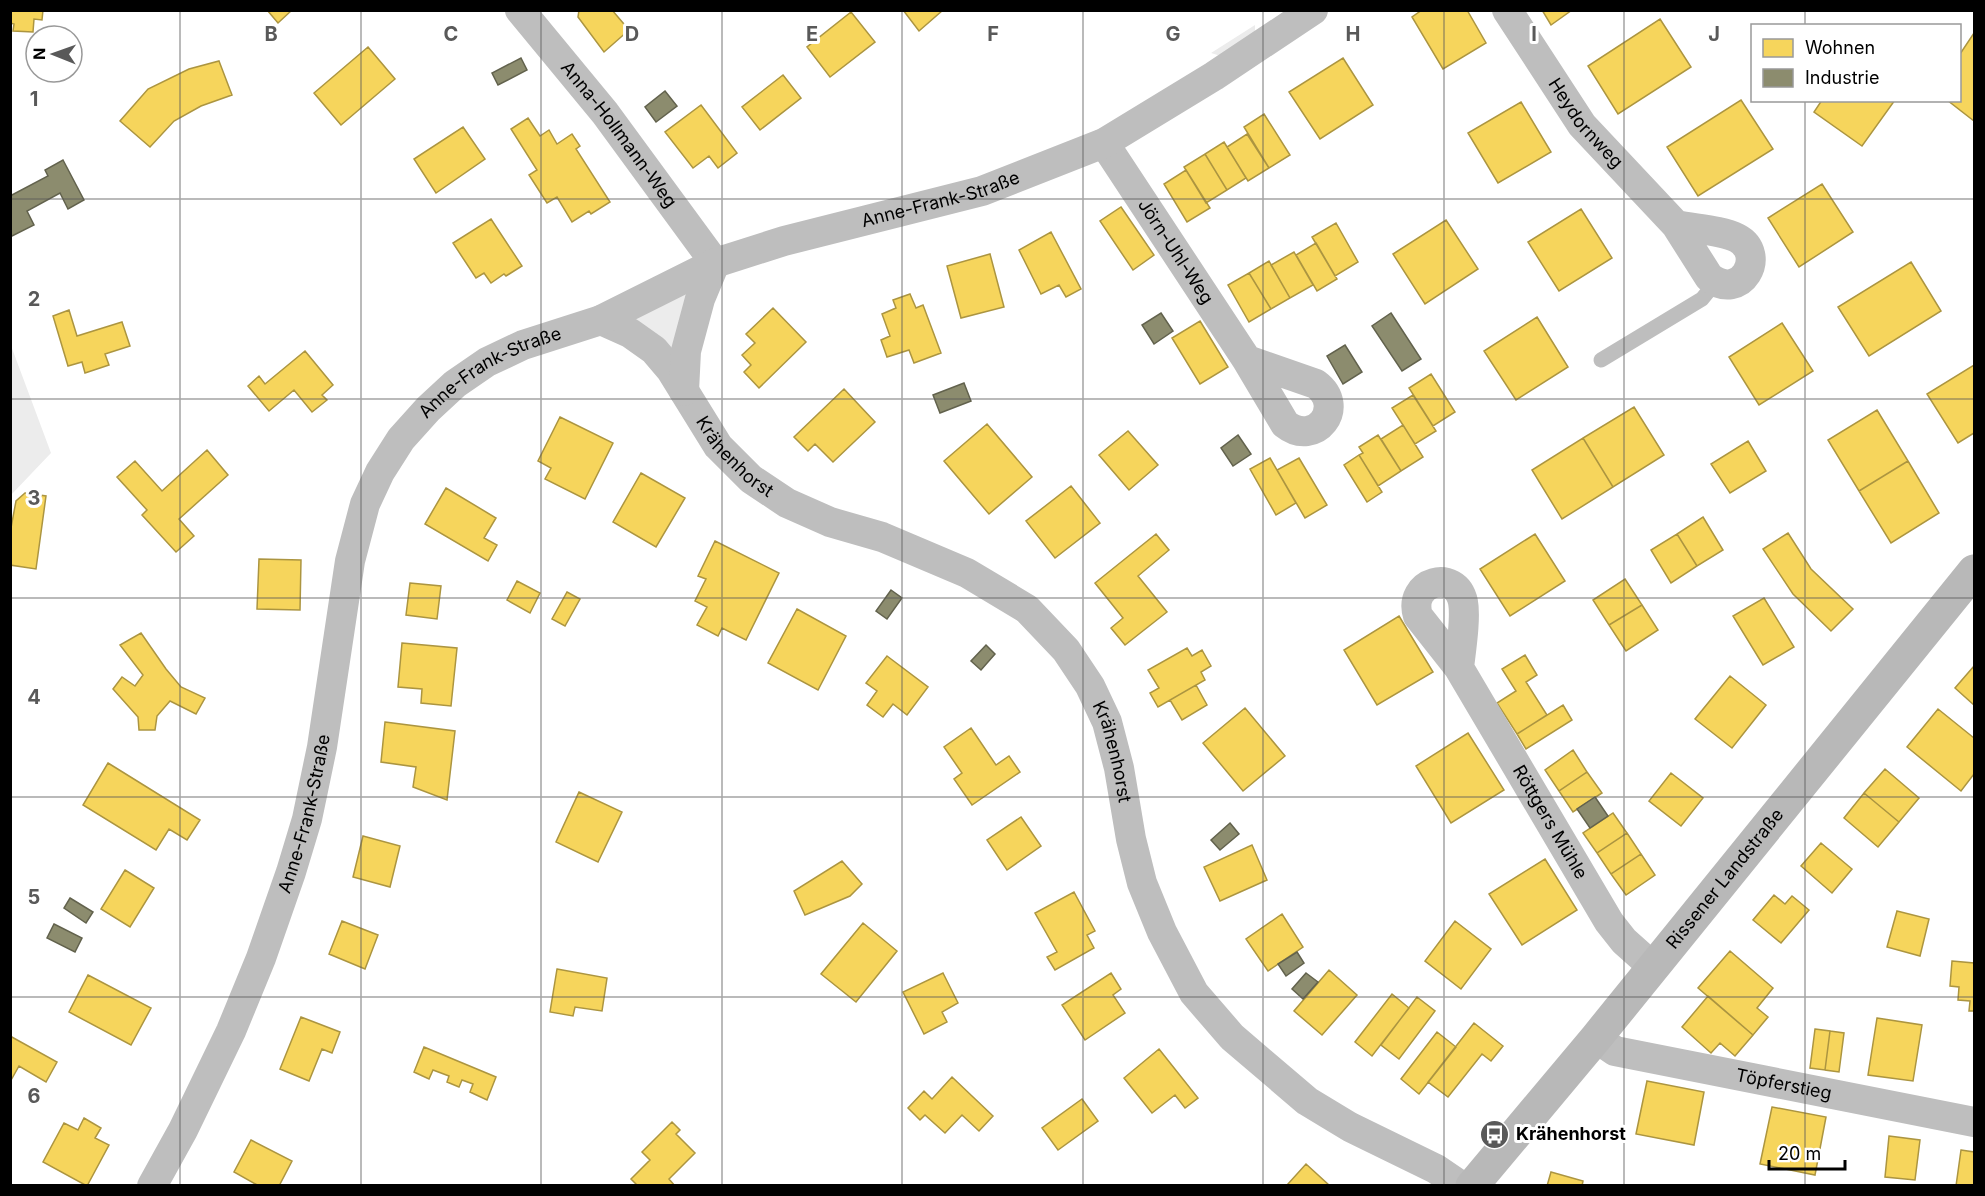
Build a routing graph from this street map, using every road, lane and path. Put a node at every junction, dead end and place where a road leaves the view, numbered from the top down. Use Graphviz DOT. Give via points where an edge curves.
graph roads {
  1 [pos="520,10"];
  2 [pos="1313,10"];
  3 [pos="1507,10"];
  4 [pos="1104,143"];
  5 [pos="1676,225"];
  6 [pos="715,263"];
  7 [pos="1715,283"];
  8 [pos="601,320"];
  9 [pos="1247,360"];
  10 [pos="1601,360"];
  11 [pos="684,391"];
  12 [pos="1974,571"];
  13 [pos="1459,668"];
  14 [pos="1652,966"];
  15 [pos="1596,1038"];
  16 [pos="1974,1122"];
  17 [pos="152,1185"];
  18 [pos="1461,1185"];
  19 [pos="1472,1185"];
  1 -- 6 [label="street, Anna-Hollmann-Weg" via="605,113"];
  2 -- 4 [label="street, Anne-Frank-Straße"];
  3 -- 5 [label="street, Heydornweg" via="1582,125"];
  4 -- 6 [label="street, Anne-Frank-Straße" via="982,191 784,241"];
  4 -- 9 [label="street, Jörn-Uhl-Weg"];
  5 -- 7 [label="street, Heydornweg"];
  5 -- 7 [label="street" via="1731,236 1746,246 1751,258 1743,278 1729,285"];
  6 -- 8 [label="street, Anne-Frank-Straße"];
  6 -- 11 [label="street" via="686,351"];
  7 -- 10 [label="lane" via="1701,299"];
  8 -- 11 [label="street, Krähenhorst" via="654,350"];
  8 -- 17 [label="street, Anne-Frank-Straße" via="523,345 487,362 455,384 401,439 380,472 365,504 350,561 322,747 291,872 231,1031"];
  11 -- 18 [label="street, Krähenhorst" via="718,446 751,479 787,503 923,553 967,573 1027,609 1066,650 1090,686 1107,722 1142,883 1194,993 1232,1037 1307,1101"];
  12 -- 14 [label="main road, Rissener Landstraße"];
  13 -- 14 [label="street, Röttgers Mühle" via="1609,922 1623,941"];
  14 -- 15 [label="main road, Rissener Landstraße"];
  15 -- 16 [label="street, Töpferstieg" via="1615,1051"];
  15 -- 19 [label="main road, Rissener Landstraße"];
}
